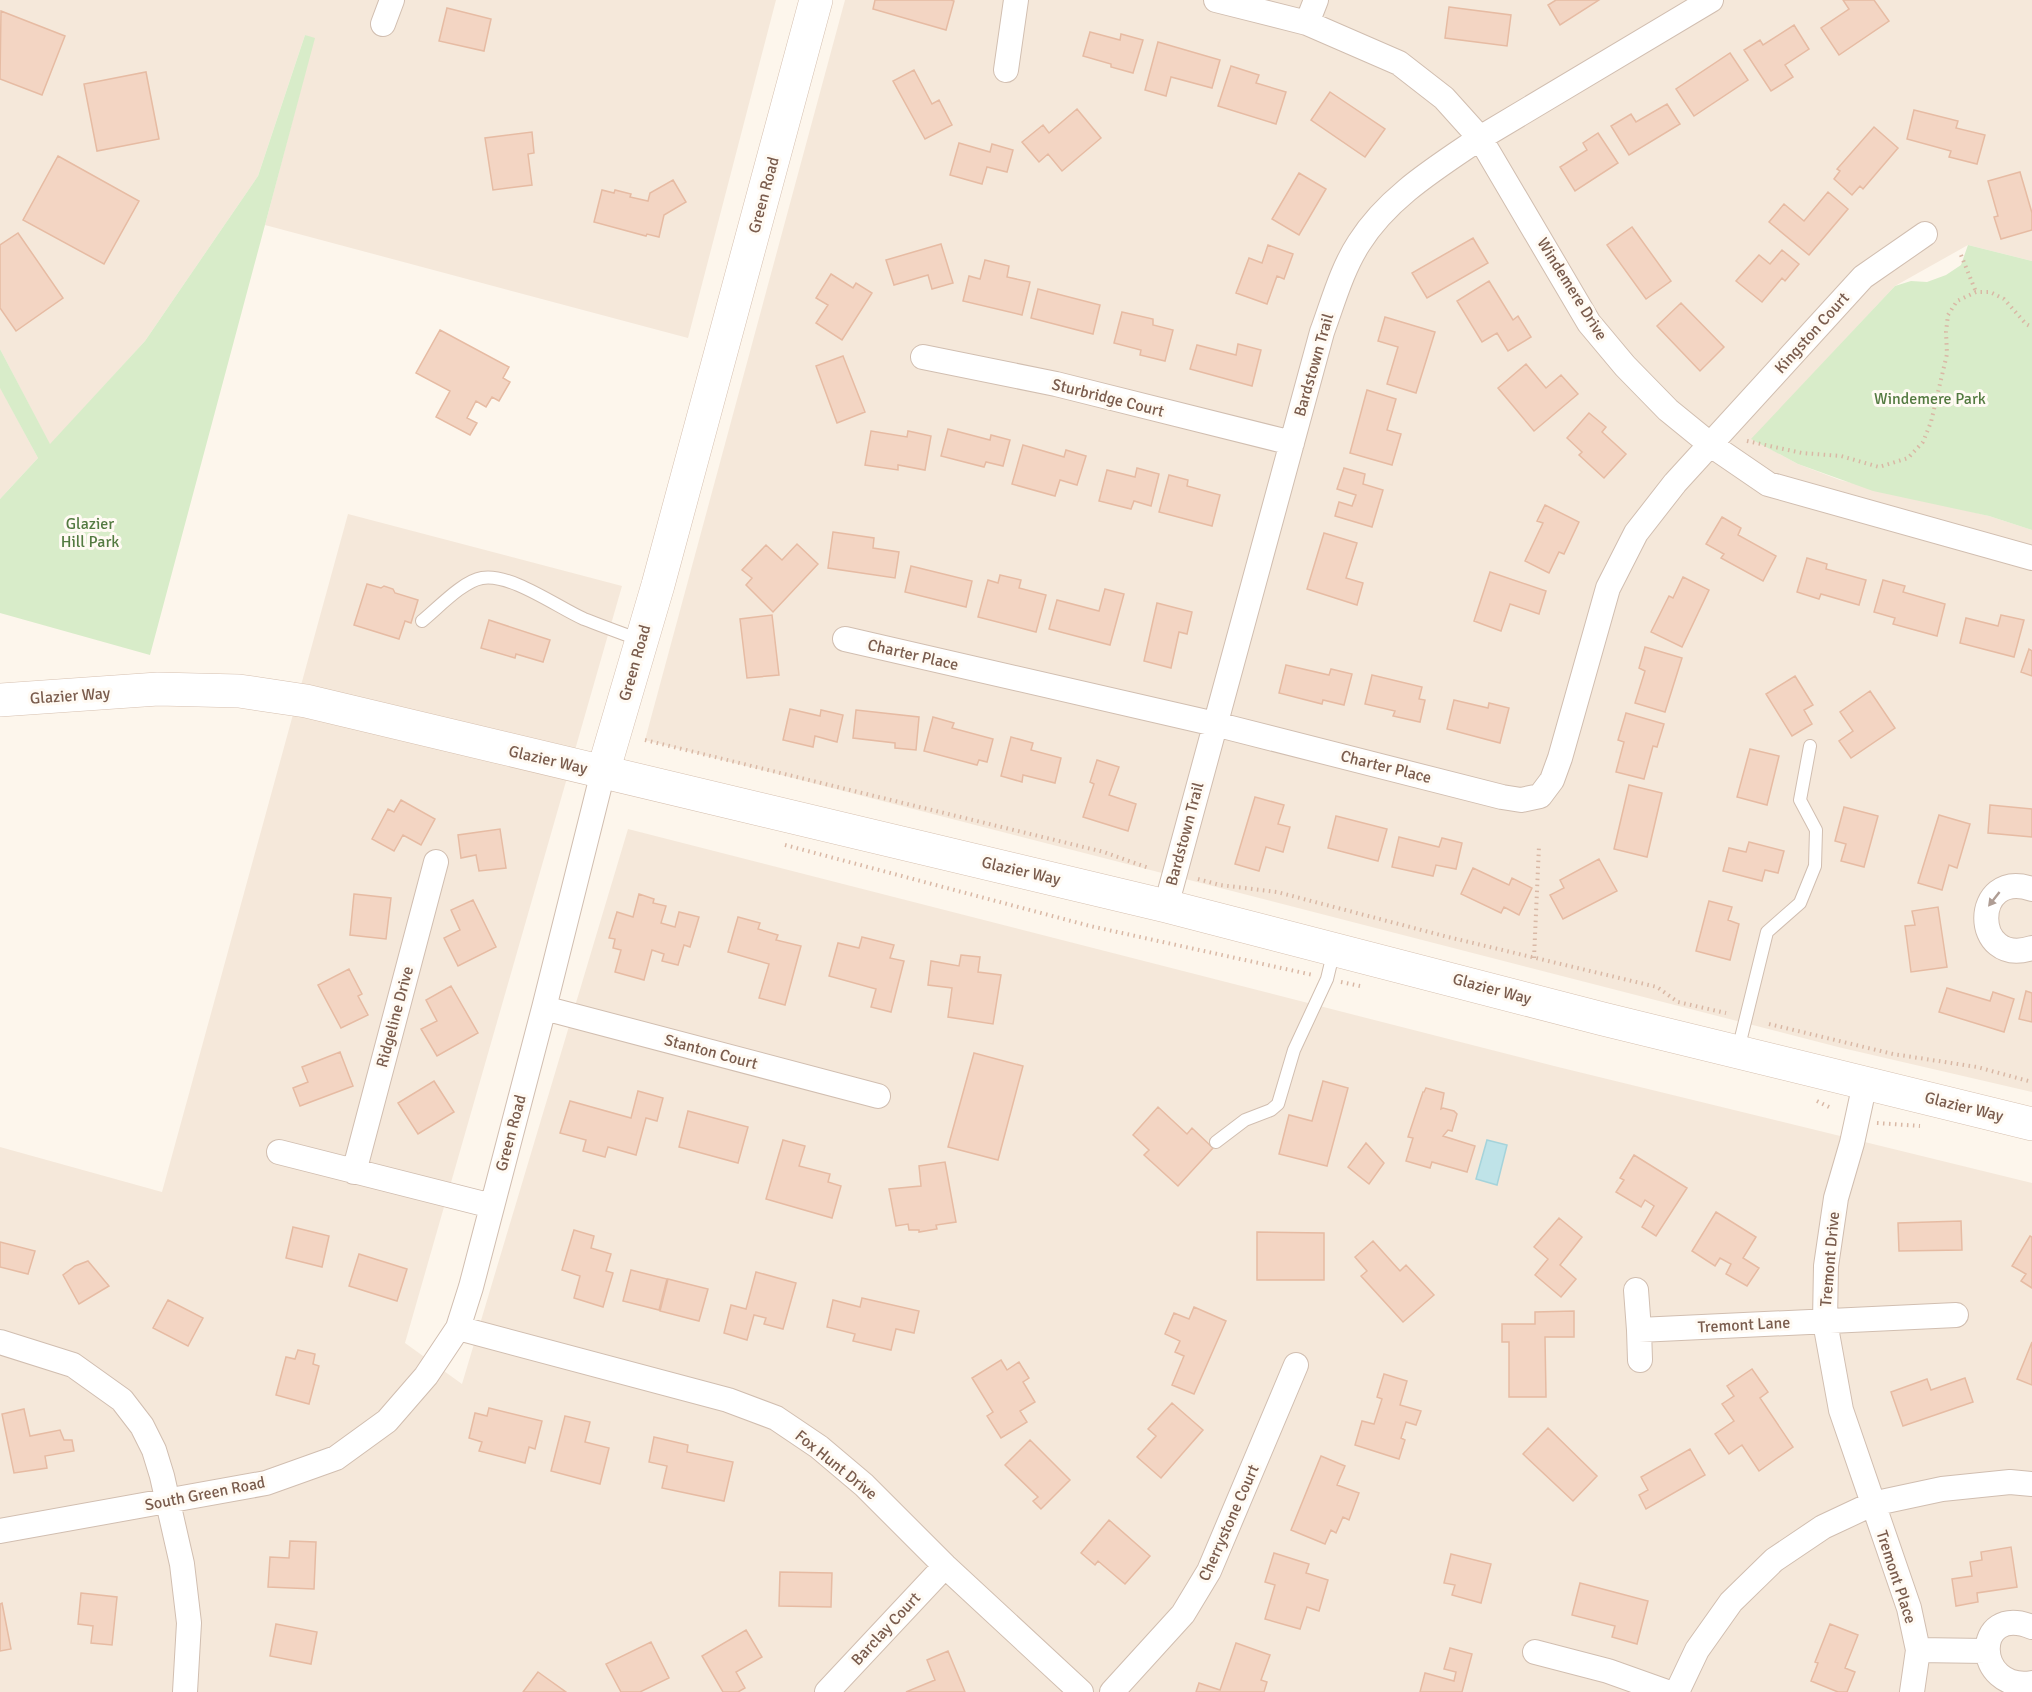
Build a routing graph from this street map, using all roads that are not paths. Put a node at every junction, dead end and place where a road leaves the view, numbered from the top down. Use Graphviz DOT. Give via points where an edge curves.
graph roads {
  1 [pos="392,0"];
  2 [pos="816,0"];
  3 [pos="1016,0"];
  4 [pos="1216,0"];
  5 [pos="1316,0"];
  6 [pos="1710,0"];
  7 [pos="1306,23"];
  8 [pos="383,24"];
  9 [pos="1006,70"];
  10 [pos="1479,138"];
  11 [pos="1925,234"];
  12 [pos="923,357"];
  13 [pos="1292,443"];
  14 [pos="1711,445"];
  15 [pos="2032,558"];
  16 [pos="422,621"];
  17 [pos="845,639"];
  18 [pos="642,640"];
  19 [pos="0,700"];
  20 [pos="1215,724"];
  21 [pos="1810,746"];
  22 [pos="603,772"];
  23 [pos="436,862"];
  24 [pos="2032,890"];
  25 [pos="1166,906"];
  26 [pos="2032,948"];
  27 [pos="1331,964"];
  28 [pos="544,1008"];
  29 [pos="1738,1052"];
  30 [pos="1865,1083"];
  31 [pos="878,1096"];
  32 [pos="2032,1124"];
  33 [pos="1216,1142"];
  34 [pos="279,1152"];
  35 [pos="354,1172"];
  36 [pos="492,1206"];
  37 [pos="1636,1290"];
  38 [pos="1956,1315"];
  39 [pos="1825,1322"];
  40 [pos="458,1328"];
  41 [pos="1639,1330"];
  42 [pos="0,1342"];
  43 [pos="1640,1360"];
  44 [pos="1296,1365"];
  45 [pos="2032,1484"];
  46 [pos="169,1501"];
  47 [pos="1872,1504"];
  48 [pos="0,1531"];
  49 [pos="945,1566"];
  50 [pos="2032,1628"];
  51 [pos="1918,1650"];
  52 [pos="1986,1651"];
  53 [pos="1535,1652"];
  54 [pos="2032,1683"];
  55 [pos="185,1692"];
  56 [pos="827,1692"];
  57 [pos="1082,1692"];
  58 [pos="1112,1692"];
  59 [pos="1667,1692"];
  60 [pos="1677,1692"];
  61 [pos="1912,1692"];
  1 -- 8 [label="street"];
  2 -- 18 [label="street, Green Road"];
  3 -- 9 [label="street"];
  4 -- 7 [label="street, Windemere Drive"];
  5 -- 7 [label="street"];
  6 -- 10 [label="street, Bardstown Trail"];
  7 -- 10 [label="street, Windemere Drive" via="1398,63 1444,98"];
  10 -- 13 [label="street, Bardstown Trail" via="1388,206 1359,243 1322,332"];
  10 -- 14 [label="street, Windemere Drive" via="1589,323 1668,410"];
  11 -- 14 [label="street, Kingston Court" via="1863,277"];
  12 -- 13 [label="street, Sturbridge Court" via="1056,384"];
  13 -- 20 [label="street, Bardstown Trail"];
  14 -- 15 [label="street, Windemere Drive" via="1768,484"];
  14 -- 20 [label="street, Charter Place" via="1636,533 1608,588 1560,758 1552,780 1540,796 1521,800 1502,797"];
  16 -- 18 [label="lane" via="467,584 480,578 494,578"];
  17 -- 20 [label="street, Charter Place"];
  18 -- 22 [label="street, Green Road"];
  19 -- 22 [label="street, Glazier Way" via="158,689 239,691 306,701"];
  20 -- 25 [label="street, Bardstown Trail"];
  21 -- 29 [label="lane" via="1800,801 1816,830 1815,866 1800,903 1767,932"];
  22 -- 25 [label="street, Glazier Way"];
  22 -- 28 [label="street, Green Road"];
  23 -- 35 [label="street, Ridgeline Drive"];
  24 -- 26 [label="street, one-way" via="2020,886 2000,891 1987,908 1985,919 1987,930 2000,946 2010,951"];
  25 -- 27 [label="street, Glazier Way"];
  27 -- 29 [label="street, Glazier Way" via="1603,1019"];
  27 -- 33 [label="lane" via="1294,1050 1278,1104 1245,1120"];
  28 -- 31 [label="street, Stanton Court"];
  28 -- 36 [label="street, Green Road"];
  29 -- 30 [label="street, Glazier Way"];
  30 -- 32 [label="street, Glazier Way"];
  30 -- 39 [label="street, Tremont Drive" via="1836,1198 1826,1266"];
  34 -- 35 [label="street"];
  35 -- 36 [label="street"];
  36 -- 40 [label="street, Green Road"];
  37 -- 41 [label="street"];
  38 -- 39 [label="street, Tremont Lane"];
  39 -- 41 [label="street, Tremont Lane"];
  39 -- 47 [label="street, Tremont Drive" via="1840,1410"];
  40 -- 46 [label="street, South Green Road" via="426,1376 387,1421 336,1458 266,1483"];
  40 -- 49 [label="street, Fox Hunt Drive" via="728,1400 776,1418 864,1485"];
  41 -- 43 [label="street"];
  42 -- 46 [label="street" via="73,1365 122,1400 154,1450"];
  44 -- 58 [label="street, Cherrystone Court" via="1209,1571 1183,1614"];
  45 -- 47 [label="street" via="2010,1482 1942,1489"];
  46 -- 48 [label="street, South Green Road"];
  46 -- 55 [label="street" via="189,1623"];
  47 -- 51 [label="street, Tremont Place" via="1909,1608"];
  47 -- 60 [label="street" via="1823,1527 1774,1560 1731,1602 1697,1650"];
  49 -- 56 [label="street, Barclay Court"];
  49 -- 57 [label="street, Fox Hunt Drive"];
  50 -- 52 [label="street" via="2024,1624 2004,1627 1995,1633"];
  51 -- 52 [label="street"];
  51 -- 61 [label="street, Tremont Place"];
  52 -- 54 [label="street" via="1990,1671 1997,1679 2016,1687"];
  53 -- 59 [label="street"];
}
